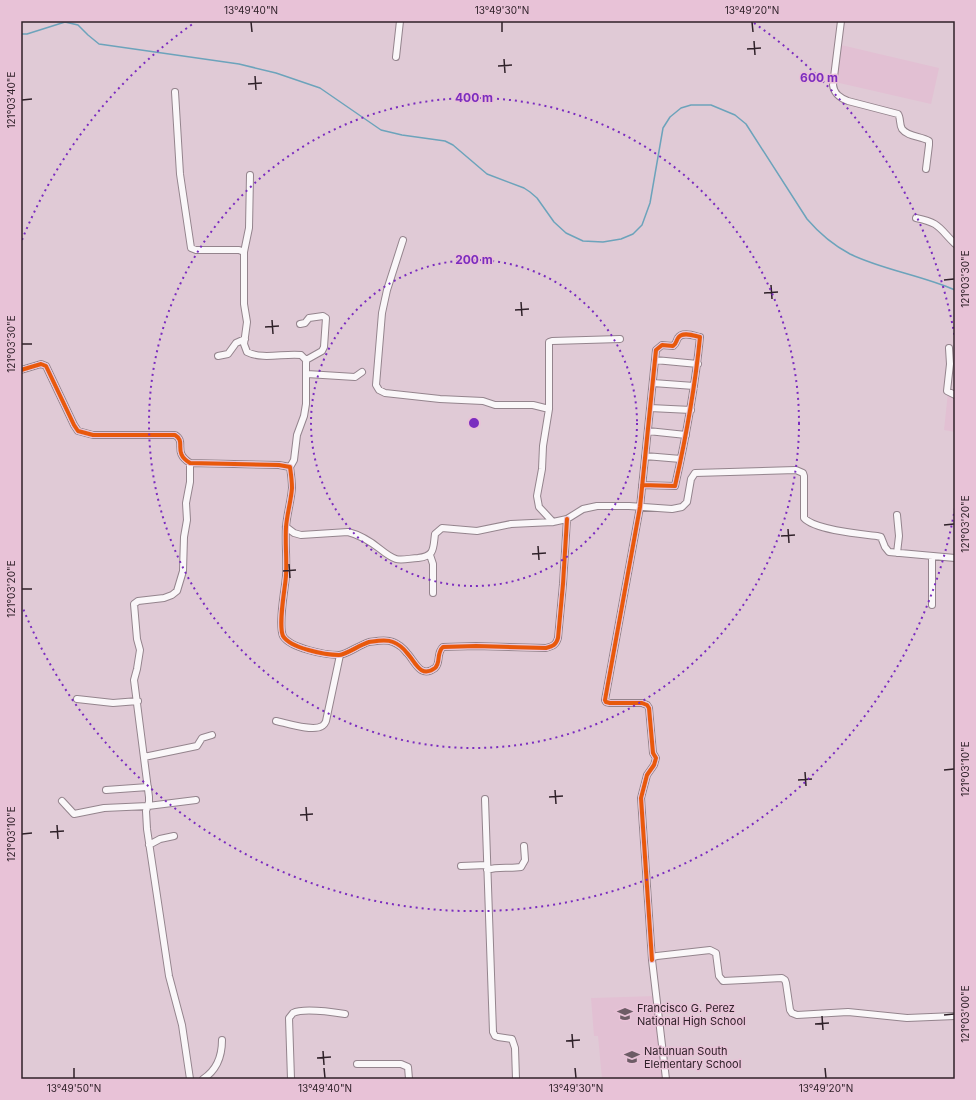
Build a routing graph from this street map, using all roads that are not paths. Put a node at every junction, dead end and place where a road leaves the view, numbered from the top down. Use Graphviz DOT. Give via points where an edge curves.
graph roads {
  1 [pos="400,21"];
  2 [pos="841,21"];
  3 [pos="396,57"];
  4 [pos="175,92"];
  5 [pos="926,169"];
  6 [pos="250,176"];
  7 [pos="916,218"];
  8 [pos="403,240"];
  9 [pos="955,244"];
  10 [pos="244,252"];
  11 [pos="300,324"];
  12 [pos="245,339"];
  13 [pos="620,339"];
  14 [pos="949,348"];
  15 [pos="218,356"];
  16 [pos="306,360"];
  17 [pos="655,360"];
  18 [pos="698,364"];
  19 [pos="21,370"];
  20 [pos="362,372"];
  21 [pos="307,374"];
  22 [pos="653,383"];
  23 [pos="694,386"];
  24 [pos="955,395"];
  25 [pos="650,408"];
  26 [pos="549,409"];
  27 [pos="691,410"];
  28 [pos="648,431"];
  29 [pos="686,435"];
  30 [pos="645,456"];
  31 [pos="681,459"];
  32 [pos="190,463"];
  33 [pos="290,467"];
  34 [pos="642,485"];
  35 [pos="640,507"];
  36 [pos="898,515"];
  37 [pos="567,519"];
  38 [pos="553,522"];
  39 [pos="286,527"];
  40 [pos="897,553"];
  41 [pos="430,555"];
  42 [pos="932,556"];
  43 [pos="955,558"];
  44 [pos="433,593"];
  45 [pos="932,605"];
  46 [pos="340,655"];
  47 [pos="77,699"];
  48 [pos="138,701"];
  49 [pos="276,721"];
  50 [pos="212,735"];
  51 [pos="144,756"];
  52 [pos="148,787"];
  53 [pos="106,790"];
  54 [pos="485,798"];
  55 [pos="196,800"];
  56 [pos="62,801"];
  57 [pos="148,806"];
  58 [pos="174,836"];
  59 [pos="149,845"];
  60 [pos="524,846"];
  61 [pos="461,866"];
  62 [pos="487,868"];
  63 [pos="652,960"];
  64 [pos="344,1014"];
  65 [pos="955,1016"];
  66 [pos="222,1040"];
  67 [pos="357,1064"];
  68 [pos="190,1079"];
  69 [pos="204,1079"];
  70 [pos="290,1079"];
  71 [pos="409,1079"];
  72 [pos="516,1079"];
  73 [pos="666,1079"];
  1 -- 3 [label="street"];
  2 -- 5 [label="street" via="834,90 848,101 898,114 902,129 928,141"];
  4 -- 10 [label="street" via="180,174 191,248"];
  6 -- 10 [label="street" via="248,228"];
  7 -- 9 [label="street" via="937,224"];
  8 -- 26 [label="street" via="384,298 376,380 379,390 385,393 495,404 533,405"];
  10 -- 12 [label="street" via="244,304 247,322"];
  11 -- 16 [label="street" via="309,318 326,318 324,347 322,351"];
  12 -- 15 [label="street" via="236,343 228,354"];
  12 -- 16 [label="street" via="247,352 251,354 294,354 301,355"];
  13 -- 26 [label="street" via="550,342"];
  14 -- 24 [label="street" via="947,391"];
  16 -- 21 [label="street"];
  17 -- 18 [label="street"];
  17 -- 18 [label="street" via="656,350 662,345 674,346 680,336 686,334 700,337"];
  17 -- 22 [label="street"];
  18 -- 23 [label="street"];
  19 -- 32 [label="street" via="41,364 46,366 78,431 93,435 175,435 181,442 181,455"];
  20 -- 21 [label="street" via="355,377"];
  21 -- 33 [label="street" via="304,416 297,435 294,460"];
  22 -- 23 [label="street"];
  22 -- 25 [label="street"];
  23 -- 27 [label="street"];
  25 -- 27 [label="street"];
  25 -- 28 [label="street"];
  26 -- 38 [label="street" via="537,496 539,507"];
  27 -- 29 [label="street"];
  28 -- 29 [label="street"];
  28 -- 30 [label="street"];
  29 -- 31 [label="street"];
  30 -- 31 [label="street"];
  30 -- 34 [label="street"];
  31 -- 34 [label="street" via="675,486"];
  32 -- 33 [label="street"];
  32 -- 48 [label="street" via="183,571 177,591 164,598 138,601 134,604 140,650 134,680"];
  33 -- 39 [label="street" via="292,488"];
  34 -- 35 [label="street"];
  35 -- 37 [label="street" via="590,507"];
  35 -- 40 [label="street" via="682,507 687,502 691,479 695,473 800,471 804,476 804,518 807,521 825,528 877,536 883,540 887,550"];
  35 -- 63 [label="street" via="605,700 610,703 642,703 649,708 653,753 656,758 647,775 641,798"];
  36 -- 40 [label="street"];
  37 -- 38 [label="street"];
  37 -- 46 [label="street" via="558,638 552,646 443,647 438,653 436,667 430,671 420,670 408,653 388,640 364,644"];
  38 -- 41 [label="street" via="511,524 477,531 442,528 435,534"];
  39 -- 41 [label="street" via="301,535 355,533 396,559"];
  39 -- 46 [label="street" via="286,576 281,627 283,635 287,642 303,649"];
  40 -- 42 [label="street"];
  41 -- 44 [label="street" via="433,564"];
  42 -- 43 [label="street"];
  42 -- 45 [label="street"];
  46 -- 49 [label="street" via="326,722 316,728"];
  47 -- 48 [label="street" via="113,703"];
  48 -- 51 [label="street"];
  50 -- 51 [label="street" via="202,738 198,746"];
  51 -- 52 [label="street"];
  52 -- 53 [label="street"];
  52 -- 57 [label="street"];
  54 -- 62 [label="street"];
  55 -- 57 [label="street"];
  56 -- 57 [label="street" via="74,814 104,808"];
  57 -- 59 [label="street" via="146,819"];
  58 -- 59 [label="street"];
  59 -- 68 [label="street" via="169,976 182,1025"];
  60 -- 62 [label="street" via="525,860 521,867"];
  61 -- 62 [label="street"];
  62 -- 72 [label="street" via="494,1032 495,1036 512,1039 515,1048"];
  63 -- 65 [label="street" via="657,956 713,951 716,953 719,976 724,981 782,978 785,980 790,1010 797,1015 848,1012 907,1018"];
  63 -- 73 [label="street"];
  64 -- 70 [label="street" via="327,1011 292,1013 289,1018"];
  66 -- 69 [label="street" via="220,1058"];
  67 -- 71 [label="street" via="408,1066"];
}
